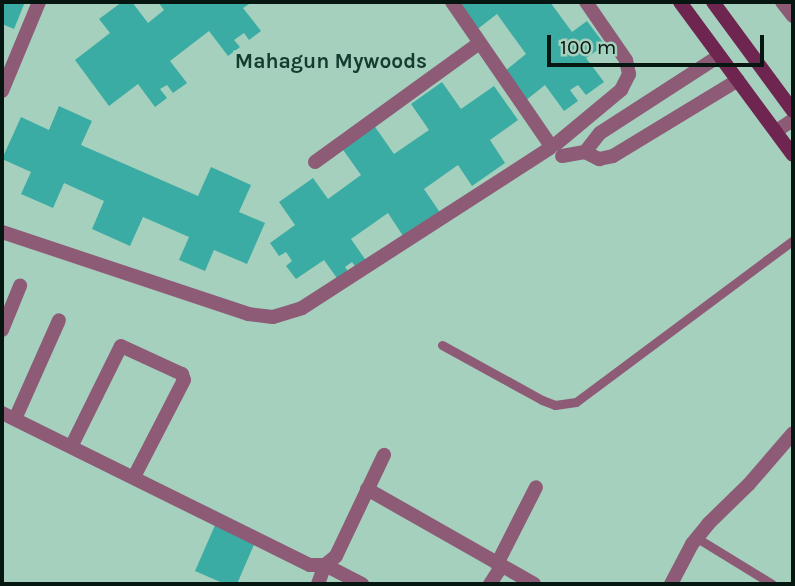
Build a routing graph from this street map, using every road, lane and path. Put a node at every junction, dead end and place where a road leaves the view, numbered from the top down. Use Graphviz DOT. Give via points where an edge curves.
graph roads {
  1 [pos="40,2"];
  2 [pos="452,2"];
  3 [pos="586,2"];
  4 [pos="680,2"];
  5 [pos="713,2"];
  6 [pos="782,2"];
  7 [pos="793,16"];
  8 [pos="478,44"];
  9 [pos="719,55"];
  10 [pos="738,80"];
  11 [pos="2,91"];
  12 [pos="793,111"];
  13 [pos="793,120"];
  14 [pos="784,137"];
  15 [pos="555,149"];
  16 [pos="585,152"];
  17 [pos="793,155"];
  18 [pos="315,162"];
  19 [pos="2,232"];
  20 [pos="793,240"];
  21 [pos="20,286"];
  22 [pos="59,320"];
  23 [pos="2,330"];
  24 [pos="442,345"];
  25 [pos="8,416"];
  26 [pos="793,433"];
  27 [pos="72,445"];
  28 [pos="384,455"];
  29 [pos="134,477"];
  30 [pos="536,487"];
  31 [pos="366,489"];
  32 [pos="696,538"];
  33 [pos="326,565"];
  34 [pos="499,566"];
  35 [pos="318,584"];
  36 [pos="362,584"];
  37 [pos="491,584"];
  38 [pos="534,584"];
  39 [pos="671,584"];
  40 [pos="772,584"];
  1 -- 11 [label="street"];
  2 -- 8 [label="street"];
  3 -- 15 [label="street" via="626,60 629,74 621,90"];
  4 -- 9 [label="street"];
  5 -- 12 [label="street"];
  6 -- 7 [label="street"];
  8 -- 15 [label="street"];
  8 -- 18 [label="street"];
  9 -- 10 [label="street"];
  9 -- 16 [label="street" via="600,134"];
  10 -- 14 [label="street"];
  10 -- 16 [label="street" via="613,156 599,159"];
  13 -- 14 [label="street"];
  14 -- 17 [label="street"];
  15 -- 16 [label="street"];
  15 -- 19 [label="street" via="302,308 273,317 248,314"];
  20 -- 24 [label="lane" via="576,402 555,405 542,400"];
  21 -- 23 [label="street"];
  22 -- 25 [label="street"];
  25 -- 27 [label="street"];
  26 -- 32 [label="street"];
  27 -- 29 [label="street"];
  27 -- 29 [label="street" via="121,346 182,374 184,380"];
  28 -- 31 [label="street"];
  29 -- 33 [label="street" via="310,565"];
  30 -- 34 [label="street"];
  31 -- 33 [label="street" via="336,556"];
  31 -- 34 [label="street"];
  32 -- 39 [label="street"];
  32 -- 40 [label="lane"];
  33 -- 35 [label="street"];
  33 -- 36 [label="street"];
  34 -- 37 [label="street"];
  34 -- 38 [label="street"];
}
